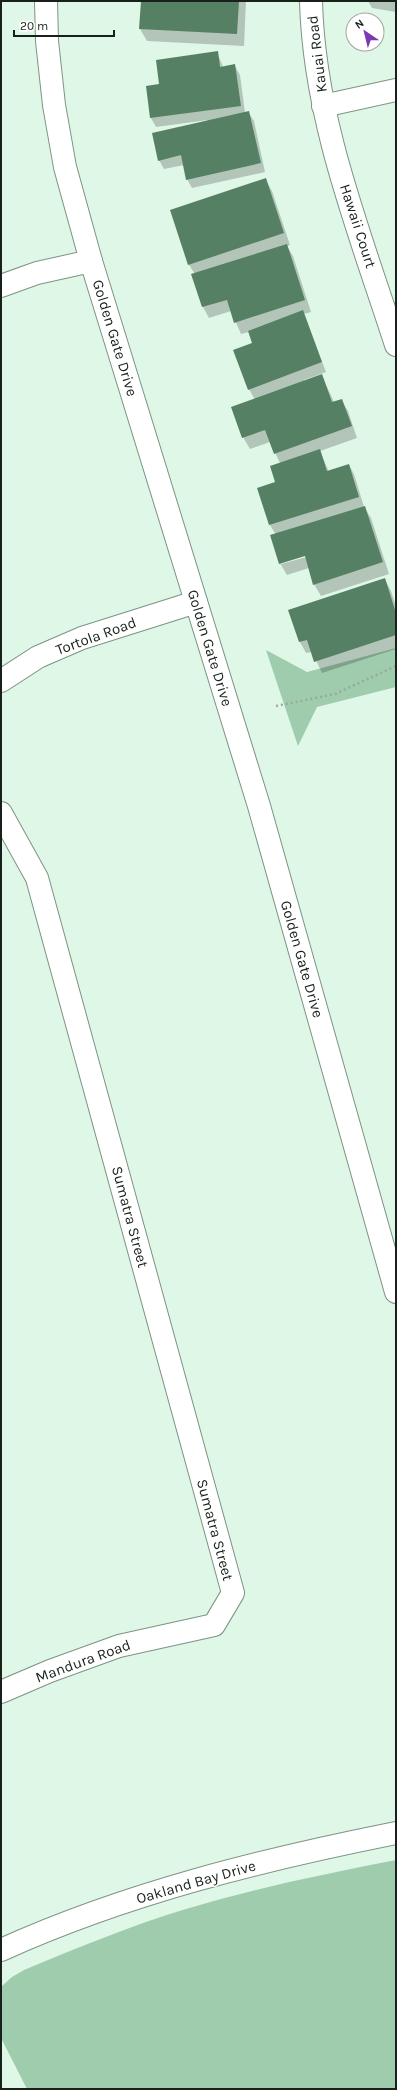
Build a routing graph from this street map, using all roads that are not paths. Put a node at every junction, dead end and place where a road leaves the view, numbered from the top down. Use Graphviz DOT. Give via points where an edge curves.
graph roads {
  1 [pos="46,1"];
  2 [pos="311,1"];
  3 [pos="396,90"];
  4 [pos="323,106"];
  5 [pos="91,261"];
  6 [pos="1,286"];
  7 [pos="396,345"];
  8 [pos="196,602"];
  9 [pos="1,681"];
  10 [pos="1,812"];
  11 [pos="396,1292"];
  12 [pos="214,1625"];
  13 [pos="1,1692"];
  14 [pos="396,1834"];
  15 [pos="1,1950"];
  1 -- 5 [label="street, Golden Gate Drive" via="47,41 55,112 65,167"];
  2 -- 4 [label="street, Kauai Road"];
  3 -- 4 [label="street"];
  4 -- 7 [label="street, Hawaii Court" via="336,158"];
  5 -- 6 [label="street" via="37,273"];
  5 -- 8 [label="street, Golden Gate Drive"];
  8 -- 9 [label="street, Tortola Road" via="82,638 38,657"];
  8 -- 11 [label="street, Golden Gate Drive" via="259,806"];
  10 -- 12 [label="street, Sumatra Street" via="38,878 233,1593"];
  12 -- 13 [label="street, Mandura Road" via="119,1646"];
  14 -- 15 [label="street, Oakland Bay Drive" via="316,1849 172,1886 44,1931"];
}
